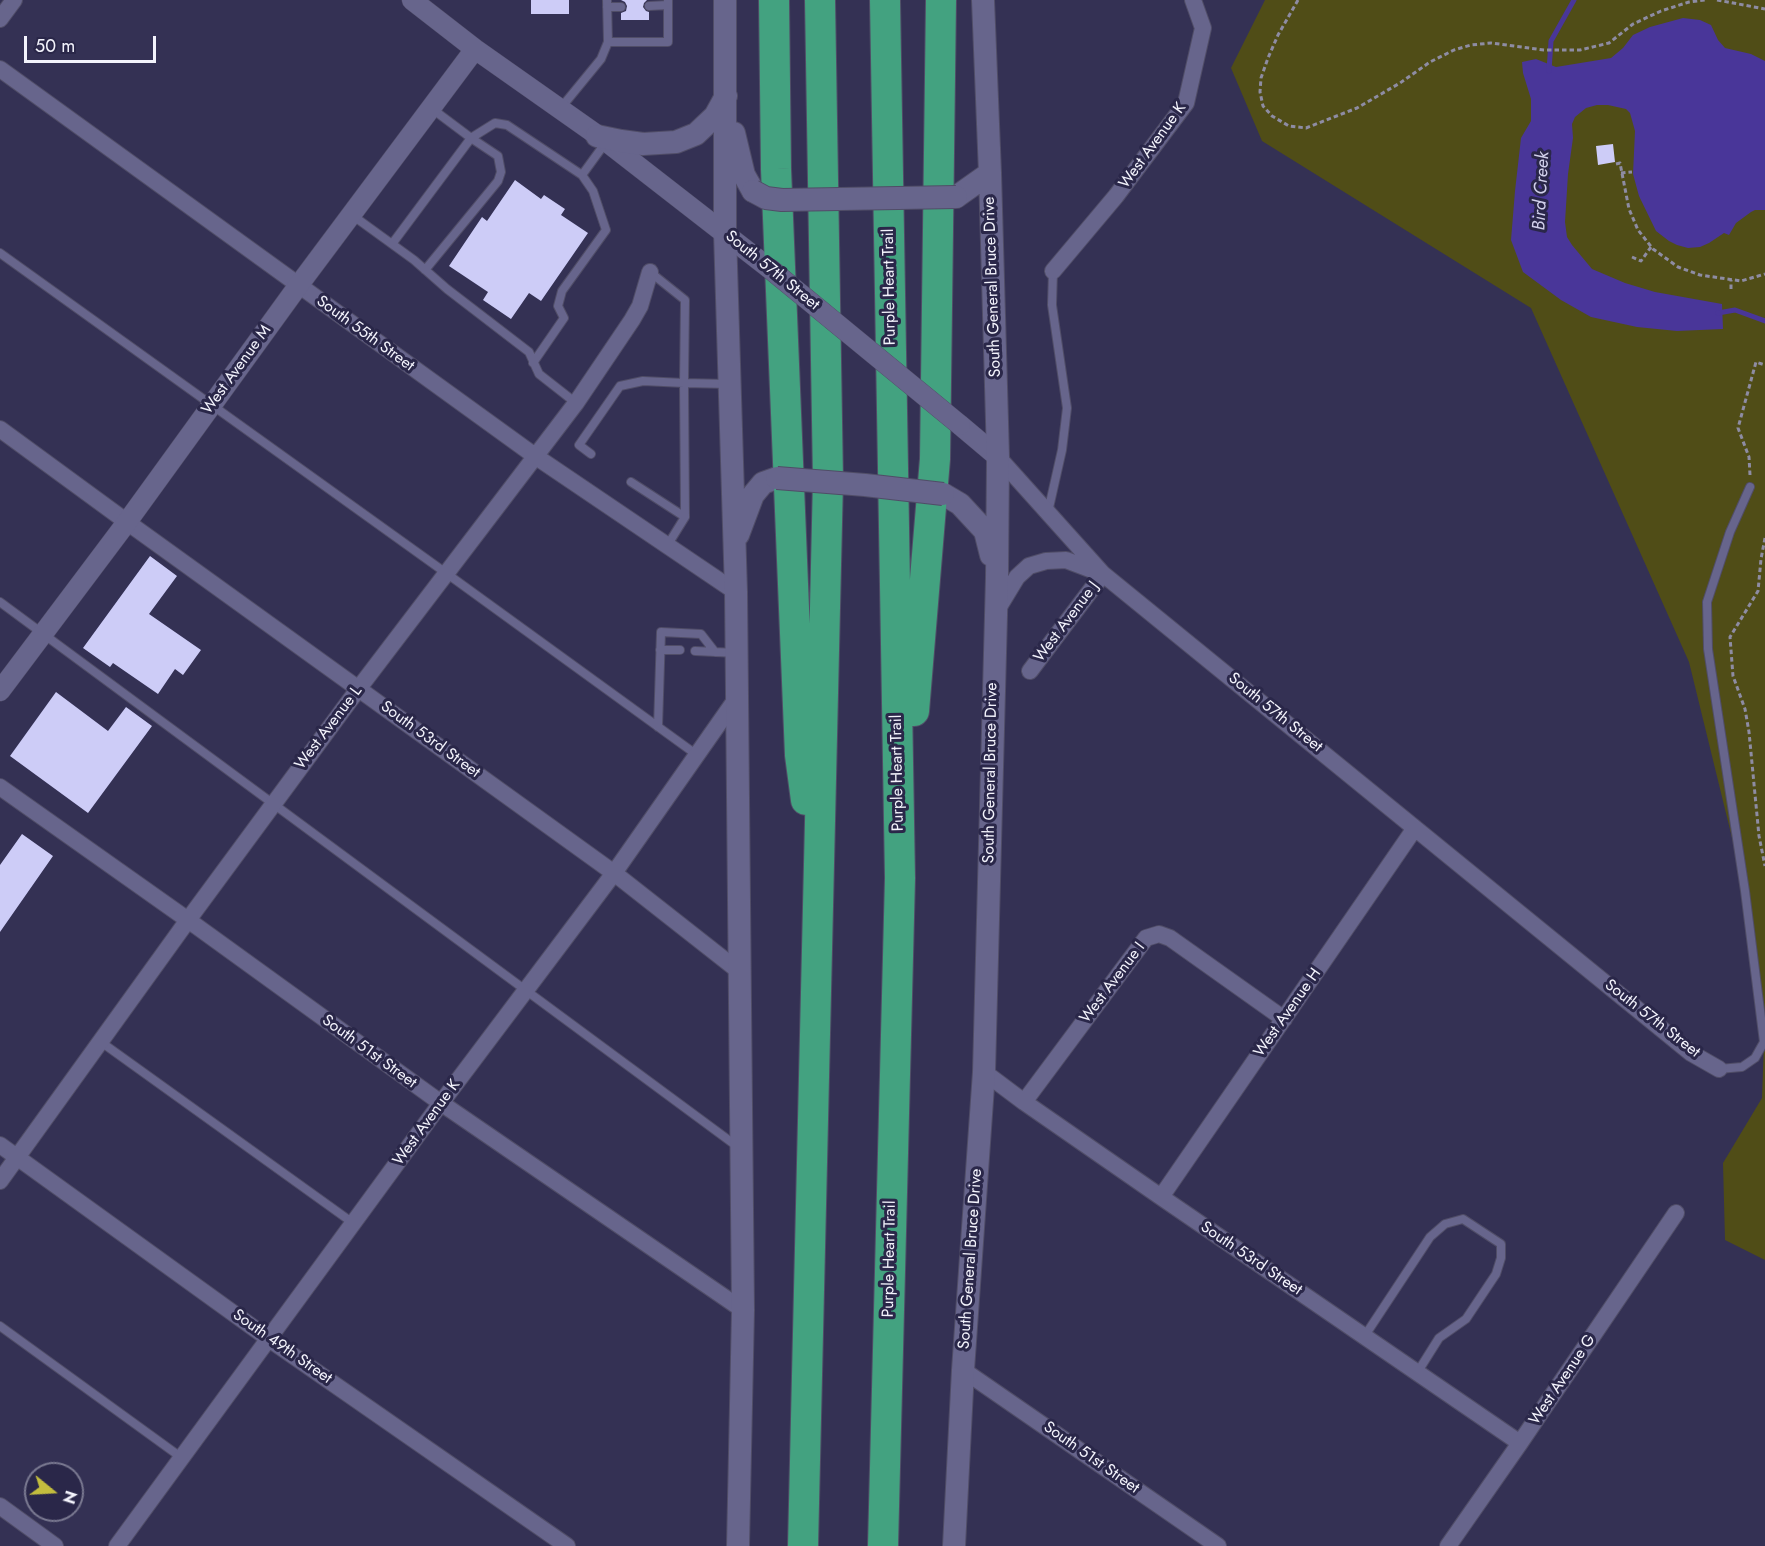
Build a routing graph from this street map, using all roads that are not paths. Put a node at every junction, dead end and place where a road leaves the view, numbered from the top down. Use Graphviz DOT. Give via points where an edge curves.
graph roads {
  1 [pos="14,0"];
  2 [pos="412,0"];
  3 [pos="725,0"];
  4 [pos="774,0"];
  5 [pos="820,0"];
  6 [pos="885,0"];
  7 [pos="941,0"];
  8 [pos="983,0"];
  9 [pos="1193,0"];
  10 [pos="668,3"];
  11 [pos="607,4"];
  12 [pos="649,6"];
  13 [pos="621,7"];
  14 [pos="0,19"];
  15 [pos="608,42"];
  16 [pos="475,49"];
  17 [pos="0,69"];
  18 [pos="726,96"];
  19 [pos="431,108"];
  20 [pos="560,109"];
  21 [pos="471,138"];
  22 [pos="602,139"];
  23 [pos="990,173"];
  24 [pos="582,175"];
  25 [pos="351,215"];
  26 [pos="725,233"];
  27 [pos="392,244"];
  28 [pos="0,253"];
  29 [pos="425,270"];
  30 [pos="650,272"];
  31 [pos="1053,272"];
  32 [pos="298,286"];
  33 [pos="534,363"];
  34 [pos="684,383"];
  35 [pos="729,384"];
  36 [pos="576,403"];
  37 [pos="212,405"];
  38 [pos="0,429"];
  39 [pos="591,454"];
  40 [pos="535,456"];
  41 [pos="998,457"];
  42 [pos="631,482"];
  43 [pos="1750,487"];
  44 [pos="1048,513"];
  45 [pos="685,517"];
  46 [pos="127,522"];
  47 [pos="734,545"];
  48 [pos="667,546"];
  49 [pos="446,573"];
  50 [pos="1103,574"];
  51 [pos="997,577"];
  52 [pos="736,592"];
  53 [pos="0,602"];
  54 [pos="994,615"];
  55 [pos="43,633"];
  56 [pos="660,650"];
  57 [pos="680,650"];
  58 [pos="695,651"];
  59 [pos="726,653"];
  60 [pos="1030,671"];
  61 [pos="359,688"];
  62 [pos="0,691"];
  63 [pos="736,699"];
  64 [pos="658,727"];
  65 [pos="697,755"];
  66 [pos="0,787"];
  67 [pos="274,803"];
  68 [pos="1415,828"];
  69 [pos="614,873"];
  70 [pos="900,878"];
  71 [pos="818,884"];
  72 [pos="188,920"];
  73 [pos="740,972"];
  74 [pos="527,989"];
  75 [pos="1284,1019"];
  76 [pos="101,1042"];
  77 [pos="1719,1069"];
  78 [pos="984,1072"];
  79 [pos="1024,1102"];
  80 [pos="441,1103"];
  81 [pos="0,1144"];
  82 [pos="741,1149"];
  83 [pos="18,1157"];
  84 [pos="0,1182"];
  85 [pos="1161,1197"];
  86 [pos="1676,1213"];
  87 [pos="353,1223"];
  88 [pos="743,1310"];
  89 [pos="0,1326"];
  90 [pos="1364,1337"];
  91 [pos="269,1339"];
  92 [pos="963,1370"];
  93 [pos="1417,1373"];
  94 [pos="1520,1443"];
  95 [pos="182,1458"];
  96 [pos="0,1506"];
  97 [pos="55,1546"];
  98 [pos="117,1546"];
  99 [pos="567,1546"];
  100 [pos="738,1546"];
  101 [pos="803,1546"];
  102 [pos="883,1546"];
  103 [pos="954,1546"];
  104 [pos="1218,1546"];
  105 [pos="1448,1546"];
  1 -- 14 [label="street"];
  2 -- 16 [label="street, South 57th Street"];
  3 -- 18 [label="main road"];
  4 -- 71 [label="highway" via="776,169 800,755"];
  5 -- 71 [label="highway" via="828,480"];
  6 -- 70 [label="highway, Purple Heart Trail"];
  7 -- 70 [label="highway" via="935,459"];
  8 -- 23 [label="main road, South General Bruce Drive"];
  9 -- 31 [label="street, West Avenue K" via="1203,28 1186,103"];
  10 -- 12 [label="lane"];
  10 -- 15 [label="lane" via="668,42"];
  11 -- 13 [label="lane"];
  11 -- 15 [label="lane"];
  15 -- 20 [label="lane" via="601,59"];
  16 -- 19 [label="street, West Avenue M"];
  16 -- 20 [label="street, South 57th Street"];
  17 -- 32 [label="street, South 55th Street"];
  18 -- 22 [label="main road" via="716,116 696,134 676,142 643,144"];
  18 -- 23 [label="main road, bridge" via="744,175 753,191 766,198 956,197"];
  18 -- 26 [label="main road"];
  19 -- 21 [label="lane"];
  19 -- 25 [label="street, West Avenue M"];
  20 -- 22 [label="street, South 57th Street"];
  21 -- 24 [label="lane" via="495,123 507,125"];
  21 -- 27 [label="lane"];
  21 -- 29 [label="lane" via="498,156 498,181"];
  22 -- 24 [label="lane"];
  22 -- 26 [label="street, South 57th Street"];
  23 -- 41 [label="main road, South General Bruce Drive"];
  24 -- 33 [label="lane" via="593,191 606,230 562,291 558,306 564,318"];
  25 -- 27 [label="lane"];
  25 -- 32 [label="street, West Avenue M"];
  26 -- 35 [label="main road"];
  26 -- 41 [label="street, South 57th Street, bridge"];
  27 -- 29 [label="lane"];
  28 -- 37 [label="lane"];
  29 -- 33 [label="lane" via="529,352"];
  30 -- 34 [label="lane" via="685,300"];
  30 -- 36 [label="street, West Avenue L" via="640,306"];
  31 -- 44 [label="lane" via="1052,305 1067,408"];
  32 -- 37 [label="street, West Avenue M"];
  32 -- 40 [label="street, South 55th Street"];
  33 -- 36 [label="lane" via="539,374"];
  34 -- 35 [label="lane"];
  34 -- 39 [label="lane" via="643,381 620,386 579,445"];
  34 -- 45 [label="lane"];
  35 -- 47 [label="main road"];
  36 -- 40 [label="street, West Avenue L"];
  37 -- 46 [label="street, West Avenue M"];
  37 -- 49 [label="lane"];
  38 -- 46 [label="street, South 53rd Street"];
  40 -- 48 [label="street, South 55th Street"];
  40 -- 49 [label="street, West Avenue L"];
  41 -- 44 [label="street, South 57th Street"];
  41 -- 51 [label="main road, South General Bruce Drive"];
  42 -- 45 [label="lane"];
  43 -- 77 [label="lane, South 57th Street" via="1707,602 1708,649 1764,1042 1755,1058 1742,1067"];
  44 -- 50 [label="street, South 57th Street"];
  45 -- 48 [label="lane"];
  46 -- 55 [label="street, West Avenue M"];
  46 -- 61 [label="street, South 53rd Street"];
  47 -- 51 [label="main road, bridge" via="753,495 763,483 777,478 944,494 960,504 985,531"];
  47 -- 52 [label="main road"];
  48 -- 52 [label="street, South 55th Street"];
  49 -- 61 [label="street, West Avenue L"];
  49 -- 64 [label="lane"];
  50 -- 54 [label="street, South 57th Street" via="1066,560 1029,566 1017,577"];
  50 -- 60 [label="street, West Avenue J"];
  50 -- 68 [label="street, South 57th Street"];
  51 -- 54 [label="main road, South General Bruce Drive"];
  52 -- 59 [label="main road"];
  53 -- 55 [label="lane"];
  54 -- 78 [label="main road, South General Bruce Drive"];
  55 -- 62 [label="street, West Avenue M"];
  55 -- 67 [label="lane"];
  56 -- 57 [label="lane"];
  56 -- 59 [label="lane" via="661,632 701,634"];
  56 -- 64 [label="lane"];
  58 -- 59 [label="lane"];
  59 -- 63 [label="main road"];
  61 -- 67 [label="street, West Avenue L"];
  61 -- 69 [label="street, South 53rd Street"];
  63 -- 65 [label="street, West Avenue K"];
  63 -- 73 [label="main road"];
  64 -- 65 [label="lane"];
  65 -- 69 [label="street, West Avenue K"];
  66 -- 72 [label="street, South 51st Street"];
  67 -- 72 [label="street, West Avenue L"];
  67 -- 74 [label="lane"];
  68 -- 75 [label="street, West Avenue H"];
  68 -- 77 [label="street, South 57th Street" via="1691,1053"];
  69 -- 73 [label="street, South 53rd Street"];
  69 -- 74 [label="street, West Avenue K"];
  70 -- 102 [label="highway, Purple Heart Trail"];
  71 -- 101 [label="highway"];
  72 -- 76 [label="street, West Avenue L"];
  72 -- 80 [label="street, South 51st Street"];
  73 -- 82 [label="main road"];
  74 -- 80 [label="street, West Avenue K"];
  74 -- 82 [label="lane"];
  75 -- 79 [label="street, West Avenue I" via="1159,933 1146,938"];
  75 -- 85 [label="street, West Avenue H"];
  76 -- 83 [label="street, West Avenue L"];
  76 -- 87 [label="lane"];
  78 -- 79 [label="street, South 53rd Street"];
  78 -- 92 [label="main road, South General Bruce Drive"];
  79 -- 85 [label="street, South 53rd Street"];
  80 -- 87 [label="street, West Avenue K"];
  80 -- 88 [label="street, South 51st Street"];
  81 -- 83 [label="street, South 49th Street"];
  82 -- 88 [label="main road"];
  83 -- 84 [label="street, West Avenue L"];
  83 -- 91 [label="street, South 49th Street"];
  85 -- 90 [label="street, South 53rd Street"];
  86 -- 94 [label="street, West Avenue G"];
  87 -- 91 [label="street, West Avenue K"];
  88 -- 100 [label="main road"];
  89 -- 95 [label="lane"];
  90 -- 93 [label="street, South 53rd Street"];
  90 -- 93 [label="lane" via="1430,1237 1445,1224 1463,1219 1501,1244 1497,1274 1466,1319 1439,1338"];
  91 -- 95 [label="street, West Avenue K"];
  91 -- 99 [label="street, South 49th Street"];
  92 -- 103 [label="main road, South General Bruce Drive"];
  92 -- 104 [label="street, South 51st Street"];
  93 -- 94 [label="street, South 53rd Street"];
  94 -- 105 [label="street, West Avenue G"];
  95 -- 98 [label="street, West Avenue K"];
  96 -- 97 [label="street"];
}
